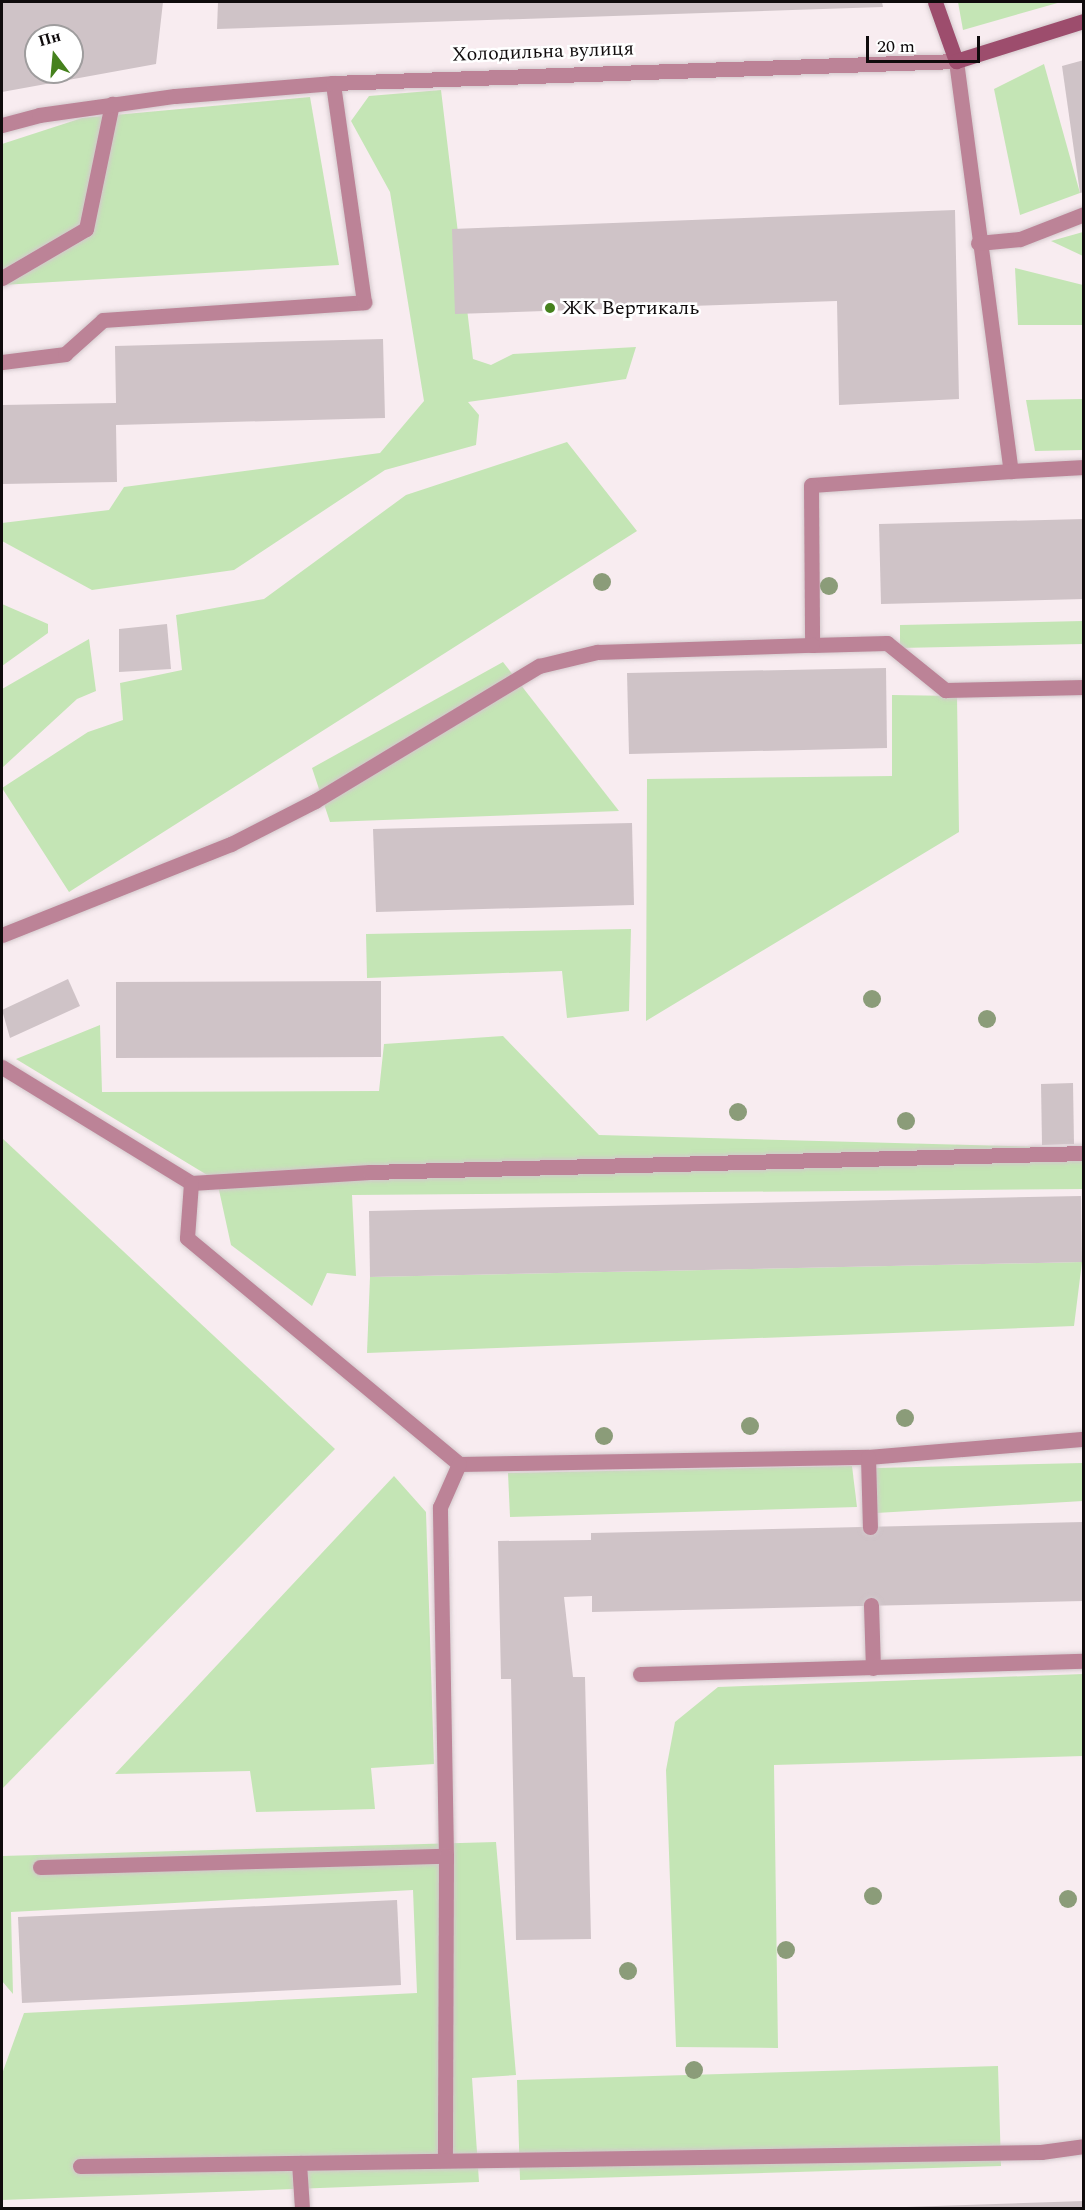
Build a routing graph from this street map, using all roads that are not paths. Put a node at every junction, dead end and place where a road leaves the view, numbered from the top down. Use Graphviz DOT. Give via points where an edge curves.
graph roads {
  1 [pos="935,2"];
  2 [pos="1083,21"];
  3 [pos="956,61"];
  4 [pos="333,83"];
  5 [pos="112,105"];
  6 [pos="2,125"];
  7 [pos="1083,214"];
  8 [pos="978,243"];
  9 [pos="2,278"];
  10 [pos="2,362"];
  11 [pos="1083,467"];
  12 [pos="1011,471"];
  13 [pos="812,645"];
  14 [pos="1083,687"];
  15 [pos="2,935"];
  16 [pos="2,1067"];
  17 [pos="1083,1153"];
  18 [pos="191,1183"];
  19 [pos="1083,1438"];
  20 [pos="868,1457"];
  21 [pos="459,1464"];
  22 [pos="870,1527"];
  23 [pos="871,1605"];
  24 [pos="1083,1661"];
  25 [pos="873,1668"];
  26 [pos="640,1674"];
  27 [pos="446,1856"];
  28 [pos="40,1867"];
  29 [pos="1083,2146"];
  30 [pos="445,2160"];
  31 [pos="299,2163"];
  32 [pos="80,2166"];
  33 [pos="302,2208"];
  1 -- 3 [label="street"];
  2 -- 3 [label="street, Холодильна вулиця"];
  3 -- 4 [label="street, Холодильна вулиця"];
  3 -- 8 [label="street"];
  4 -- 5 [label="street, Холодильна вулиця"];
  4 -- 10 [label="street" via="364,302 103,320 65,354"];
  5 -- 6 [label="street, Холодильна вулиця"];
  5 -- 9 [label="street" via="86,229"];
  7 -- 8 [label="street" via="1020,239"];
  8 -- 12 [label="street"];
  11 -- 12 [label="street"];
  12 -- 13 [label="street" via="811,484"];
  13 -- 14 [label="street" via="887,643 945,690"];
  13 -- 15 [label="street" via="597,652 539,666 315,801 231,844"];
  16 -- 18 [label="street"];
  17 -- 18 [label="street"];
  18 -- 21 [label="street" via="187,1238"];
  19 -- 20 [label="street"];
  20 -- 21 [label="street"];
  20 -- 22 [label="street"];
  21 -- 27 [label="street" via="440,1507"];
  23 -- 25 [label="street"];
  24 -- 25 [label="street"];
  25 -- 26 [label="street"];
  27 -- 28 [label="street"];
  27 -- 30 [label="street"];
  29 -- 30 [label="street" via="1041,2152"];
  30 -- 31 [label="street"];
  31 -- 32 [label="street"];
  31 -- 33 [label="street"];
}
